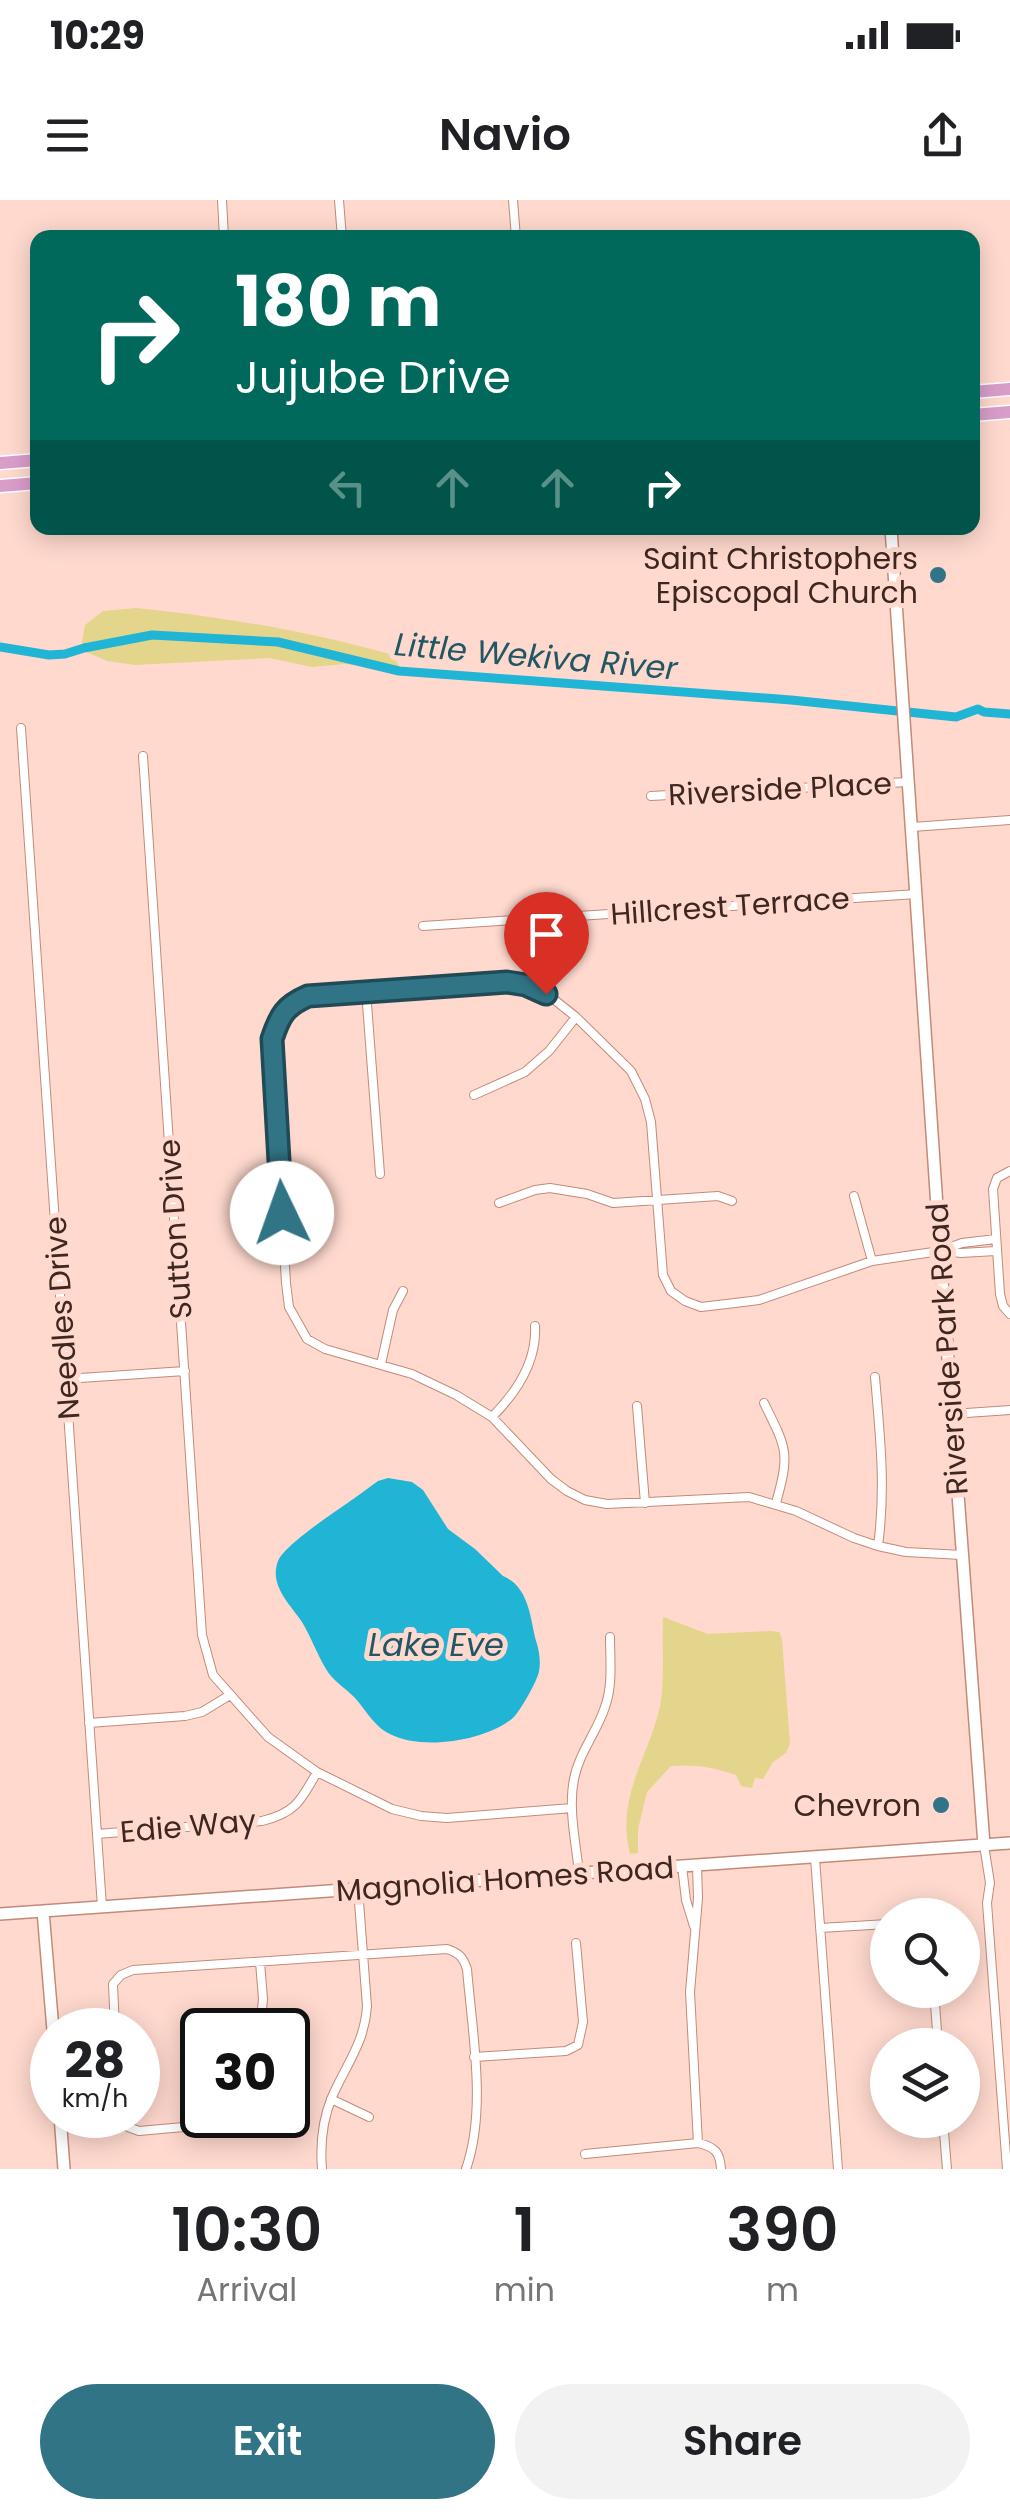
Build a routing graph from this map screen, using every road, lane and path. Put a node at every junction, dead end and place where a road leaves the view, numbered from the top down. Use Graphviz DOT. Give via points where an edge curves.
graph roads {
  1 [pos="222,200"];
  2 [pos="339,200"];
  3 [pos="513,200"];
  4 [pos="224,230"];
  5 [pos="341,230"];
  6 [pos="515,230"];
  7 [pos="1010,389"];
  8 [pos="980,391"];
  9 [pos="1010,412"];
  10 [pos="980,414"];
  11 [pos="30,461"];
  12 [pos="0,463"];
  13 [pos="30,484"];
  14 [pos="0,486"];
  15 [pos="892,535"];
  16 [pos="22,728"];
  17 [pos="143,756"];
  18 [pos="908,782"];
  19 [pos="651,796"];
  20 [pos="1010,820"];
  21 [pos="912,827"];
  22 [pos="917,894"];
  23 [pos="423,926"];
  24 [pos="366,991"];
  25 [pos="576,1017"];
  26 [pos="474,1095"];
  27 [pos="1010,1171"];
  28 [pos="380,1174"];
  29 [pos="854,1196"];
  30 [pos="656,1200"];
  31 [pos="732,1201"];
  32 [pos="499,1203"];
  33 [pos="996,1240"];
  34 [pos="940,1250"];
  35 [pos="996,1251"];
  36 [pos="872,1262"];
  37 [pos="403,1291"];
  38 [pos="1010,1314"];
  39 [pos="534,1326"];
  40 [pos="381,1364"];
  41 [pos="185,1371"];
  42 [pos="875,1378"];
  43 [pos="65,1379"];
  44 [pos="764,1403"];
  45 [pos="638,1406"];
  46 [pos="1010,1410"];
  47 [pos="952,1414"];
  48 [pos="492,1417"];
  49 [pos="645,1503"];
  50 [pos="776,1503"];
  51 [pos="878,1546"];
  52 [pos="962,1556"];
  53 [pos="610,1636"];
  54 [pos="230,1695"];
  55 [pos="89,1723"];
  56 [pos="317,1772"];
  57 [pos="572,1808"];
  58 [pos="97,1834"];
  59 [pos="1010,1843"];
  60 [pos="984,1845"];
  61 [pos="815,1858"];
  62 [pos="697,1865"];
  63 [pos="682,1866"];
  64 [pos="579,1873"];
  65 [pos="358,1890"];
  66 [pos="684,1892"];
  67 [pos="698,1892"];
  68 [pos="102,1907"];
  69 [pos="44,1912"];
  70 [pos="0,1914"];
  71 [pos="870,1925"];
  72 [pos="820,1928"];
  73 [pos="695,1930"];
  74 [pos="576,1943"];
  75 [pos="364,1956"];
  76 [pos="260,1962"];
  77 [pos="51,2008"];
  78 [pos="114,2008"];
  79 [pos="262,2008"];
  80 [pos="474,2058"];
  81 [pos="332,2099"];
  82 [pos="369,2117"];
  83 [pos="62,2138"];
  84 [pos="944,2138"];
  85 [pos="698,2143"];
  86 [pos="585,2154"];
  87 [pos="64,2169"];
  88 [pos="322,2169"];
  89 [pos="466,2169"];
  90 [pos="721,2169"];
  91 [pos="838,2169"];
  92 [pos="947,2169"];
  93 [pos="1007,2169"];
  1 -- 4 [label="street"];
  2 -- 5 [label="street"];
  3 -- 6 [label="street"];
  7 -- 8 [label="main road"];
  9 -- 10 [label="main road"];
  11 -- 12 [label="main road"];
  13 -- 14 [label="main road"];
  15 -- 18 [label="street, Riverside Park Road"];
  16 -- 43 [label="street, Needles Drive"];
  17 -- 41 [label="street, Sutton Drive"];
  18 -- 19 [label="street, Riverside Place"];
  18 -- 21 [label="street, Riverside Park Road"];
  20 -- 21 [label="street, Riverside Place"];
  21 -- 22 [label="street, Riverside Park Road"];
  22 -- 23 [label="street, Hillcrest Terrace"];
  22 -- 34 [label="street, Riverside Park Road"];
  24 -- 25 [label="street" via="507,982 546,994"];
  24 -- 28 [label="street"];
  24 -- 40 [label="street" via="292,1003 272,1039 289,1307 307,1340"];
  25 -- 26 [label="street" via="525,1072"];
  25 -- 30 [label="street" via="632,1071 645,1098"];
  27 -- 33 [label="street" via="993,1189"];
  29 -- 36 [label="street"];
  30 -- 31 [label="street"];
  30 -- 32 [label="street" via="613,1202 550,1188"];
  30 -- 36 [label="street" via="663,1275 671,1291 701,1306 759,1300"];
  33 -- 34 [label="street"];
  33 -- 35 [label="street"];
  34 -- 35 [label="street"];
  34 -- 36 [label="street"];
  34 -- 47 [label="street, Riverside Park Road"];
  35 -- 38 [label="street" via="1000,1294"];
  37 -- 40 [label="street"];
  39 -- 48 [label="street" via="536,1345 520,1383"];
  40 -- 48 [label="street"];
  41 -- 43 [label="street"];
  41 -- 54 [label="street, Sutton Drive" via="202,1635 213,1675"];
  42 -- 51 [label="street" via="883,1475"];
  43 -- 55 [label="street, Needles Drive"];
  44 -- 50 [label="street" via="784,1442"];
  45 -- 49 [label="street"];
  46 -- 47 [label="street"];
  47 -- 52 [label="street, Riverside Park Road"];
  48 -- 49 [label="street" via="567,1492 608,1504"];
  49 -- 50 [label="street" via="749,1497"];
  50 -- 51 [label="street"];
  51 -- 52 [label="street"];
  52 -- 60 [label="street, Riverside Park Road"];
  53 -- 57 [label="street" via="605,1706 573,1781"];
  54 -- 55 [label="street" via="185,1716"];
  54 -- 56 [label="street, Sutton Drive" via="268,1737"];
  55 -- 58 [label="street, Needles Drive"];
  56 -- 57 [label="street, Sutton Drive" via="421,1816"];
  56 -- 58 [label="street, Edie Way" via="300,1802 278,1818"];
  57 -- 64 [label="street"];
  58 -- 68 [label="street, Needles Drive"];
  59 -- 60 [label="street, Magnolia Homes Road"];
  60 -- 61 [label="street, Magnolia Homes Road"];
  60 -- 93 [label="street, Riverside Park Road"];
  61 -- 62 [label="street, Magnolia Homes Road"];
  61 -- 72 [label="street"];
  62 -- 63 [label="street, Magnolia Homes Road"];
  62 -- 67 [label="street"];
  63 -- 64 [label="street, Magnolia Homes Road"];
  63 -- 66 [label="street"];
  64 -- 65 [label="street, Magnolia Homes Road"];
  65 -- 68 [label="street, Magnolia Homes Road"];
  65 -- 75 [label="street"];
  66 -- 67 [label="street"];
  66 -- 73 [label="street"];
  67 -- 73 [label="street"];
  68 -- 69 [label="street, Magnolia Homes Road"];
  69 -- 70 [label="street, Magnolia Homes Road"];
  69 -- 77 [label="street"];
  71 -- 72 [label="street"];
  72 -- 91 [label="street"];
  73 -- 85 [label="street" via="690,1992"];
  74 -- 80 [label="street" via="583,2022 578,2045"];
  75 -- 76 [label="street"];
  75 -- 80 [label="street" via="459,1953 468,1969"];
  75 -- 81 [label="street" via="366,2026"];
  76 -- 78 [label="street" via="133,1970 113,1984"];
  76 -- 79 [label="street"];
  80 -- 89 [label="street" via="476,2130"];
  81 -- 82 [label="street"];
  81 -- 88 [label="street" via="320,2147"];
  83 -- 87 [label="street"];
  84 -- 92 [label="street"];
  85 -- 86 [label="street"];
  85 -- 90 [label="street" via="718,2152"];
}
